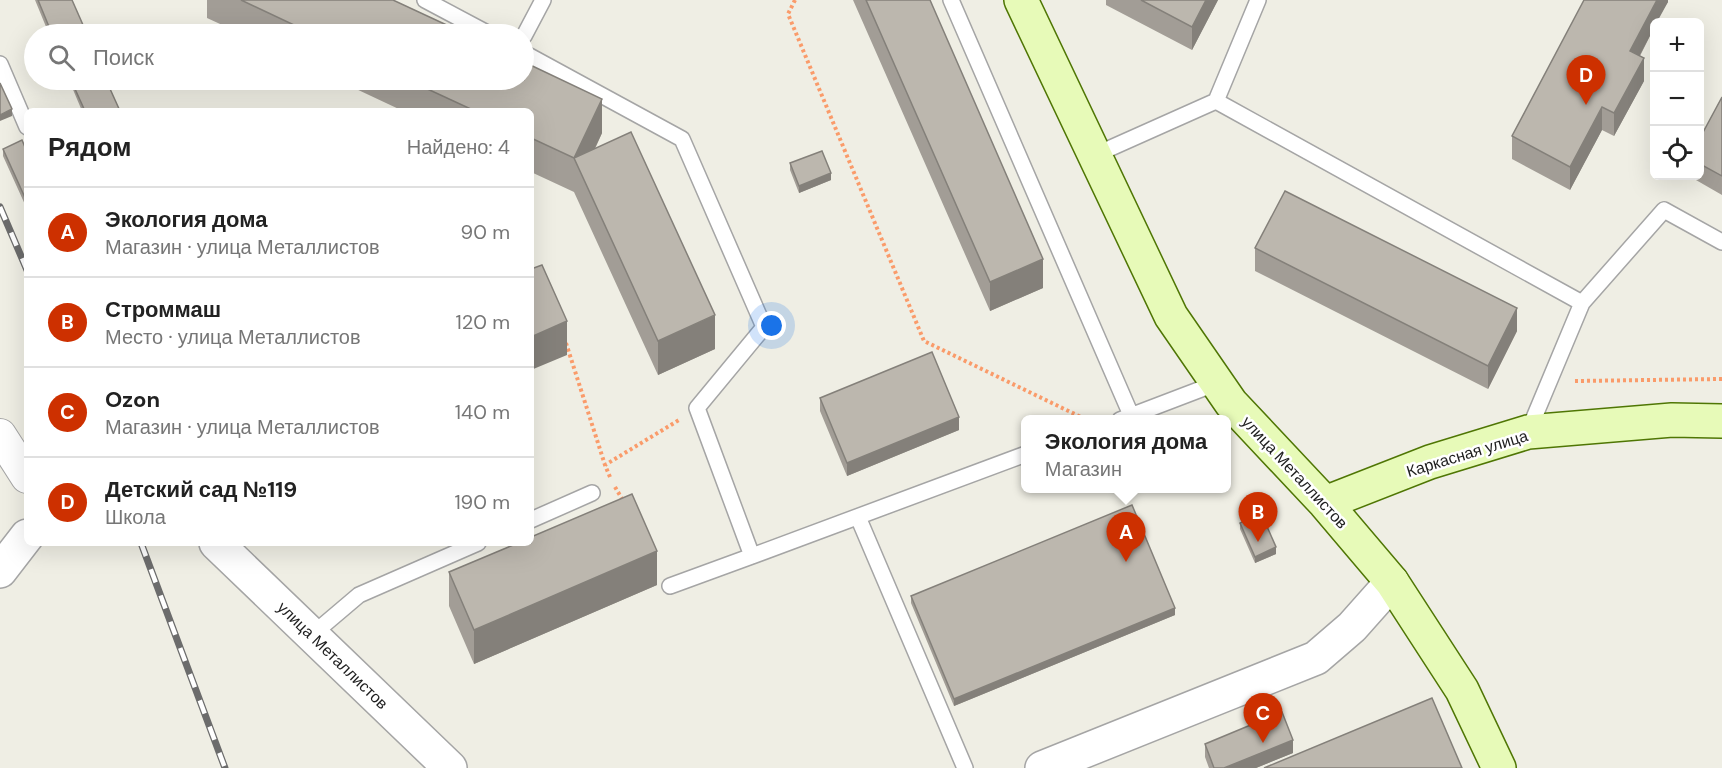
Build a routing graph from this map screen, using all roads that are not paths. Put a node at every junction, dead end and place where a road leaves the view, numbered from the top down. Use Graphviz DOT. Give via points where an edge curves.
graph roads {
  1 [pos="425,0"];
  2 [pos="543,0"];
  3 [pos="951,0"];
  4 [pos="1021,0"];
  5 [pos="1258,0"];
  6 [pos="470,24"];
  7 [pos="530,24"];
  8 [pos="534,58"];
  9 [pos="0,63"];
  10 [pos="1216,101"];
  11 [pos="24,120"];
  12 [pos="1095,154"];
  13 [pos="1722,242"];
  14 [pos="1582,303"];
  15 [pos="1217,383"];
  16 [pos="1124,415"];
  17 [pos="1133,415"];
  18 [pos="1722,421"];
  19 [pos="1528,432"];
  20 [pos="0,435"];
  21 [pos="1021,456"];
  22 [pos="24,472"];
  23 [pos="592,493"];
  24 [pos="1325,502"];
  25 [pos="858,517"];
  26 [pos="534,519"];
  27 [pos="24,540"];
  28 [pos="219,546"];
  29 [pos="471,546"];
  30 [pos="752,555"];
  31 [pos="0,571"];
  32 [pos="1392,582"];
  33 [pos="670,586"];
  34 [pos="313,634"];
  35 [pos="450,768"];
  36 [pos="965,768"];
  37 [pos="1042,768"];
  38 [pos="1498,768"];
  1 -- 6 [label="lane"];
  2 -- 7 [label="lane"];
  3 -- 16 [label="lane"];
  4 -- 12 [label="main road, улица Металлистов"];
  5 -- 10 [label="lane"];
  8 -- 30 [label="lane" via="682,139 764,327 697,408"];
  9 -- 11 [label="lane"];
  10 -- 12 [label="lane"];
  10 -- 14 [label="lane"];
  12 -- 15 [label="main road, улица Металлистов" via="1171,316"];
  13 -- 14 [label="lane" via="1664,210"];
  14 -- 19 [label="lane"];
  15 -- 17 [label="lane"];
  15 -- 24 [label="main road, улица Металлистов" via="1231,403"];
  18 -- 19 [label="main road, Каркасная улица" via="1672,420"];
  19 -- 24 [label="main road, Каркасная улица" via="1430,462"];
  20 -- 22 [label="street"];
  21 -- 25 [label="lane"];
  23 -- 26 [label="lane"];
  24 -- 32 [label="main road, улица Металлистов"];
  25 -- 30 [label="lane"];
  25 -- 36 [label="lane"];
  27 -- 31 [label="street"];
  28 -- 34 [label="street, улица Металлистов"];
  29 -- 34 [label="lane" via="359,595"];
  30 -- 33 [label="lane"];
  32 -- 37 [label="street" via="1352,627 1316,658"];
  32 -- 38 [label="main road, улица Металлистов" via="1462,690"];
  34 -- 35 [label="street, улица Металлистов"];
}
